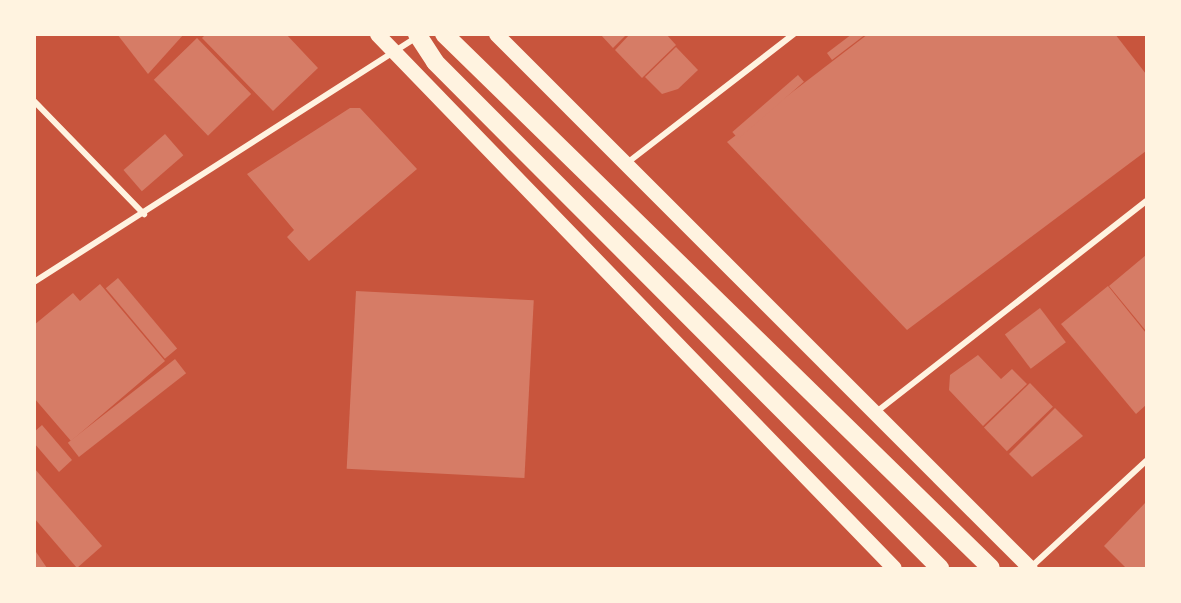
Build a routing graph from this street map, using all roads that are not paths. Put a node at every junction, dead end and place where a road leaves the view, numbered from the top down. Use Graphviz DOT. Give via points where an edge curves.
graph roads {
  1 [pos="377,34"];
  2 [pos="419,34"];
  3 [pos="444,34"];
  4 [pos="496,34"];
  5 [pos="794,34"];
  6 [pos="394,52"];
  7 [pos="34,101"];
  8 [pos="624,165"];
  9 [pos="1146,201"];
  10 [pos="144,213"];
  11 [pos="34,282"];
  12 [pos="874,414"];
  13 [pos="1146,461"];
  14 [pos="894,568"];
  15 [pos="940,568"];
  16 [pos="991,568"];
  17 [pos="1029,568"];
  1 -- 6 [label="main road"];
  2 -- 6 [label="street"];
  2 -- 15 [label="highway" via="435,62"];
  3 -- 16 [label="highway"];
  4 -- 8 [label="main road"];
  5 -- 8 [label="street"];
  6 -- 10 [label="street"];
  6 -- 14 [label="main road"];
  7 -- 10 [label="street"];
  8 -- 12 [label="main road"];
  9 -- 12 [label="street"];
  10 -- 11 [label="street"];
  12 -- 17 [label="main road"];
  13 -- 17 [label="street"];
}
